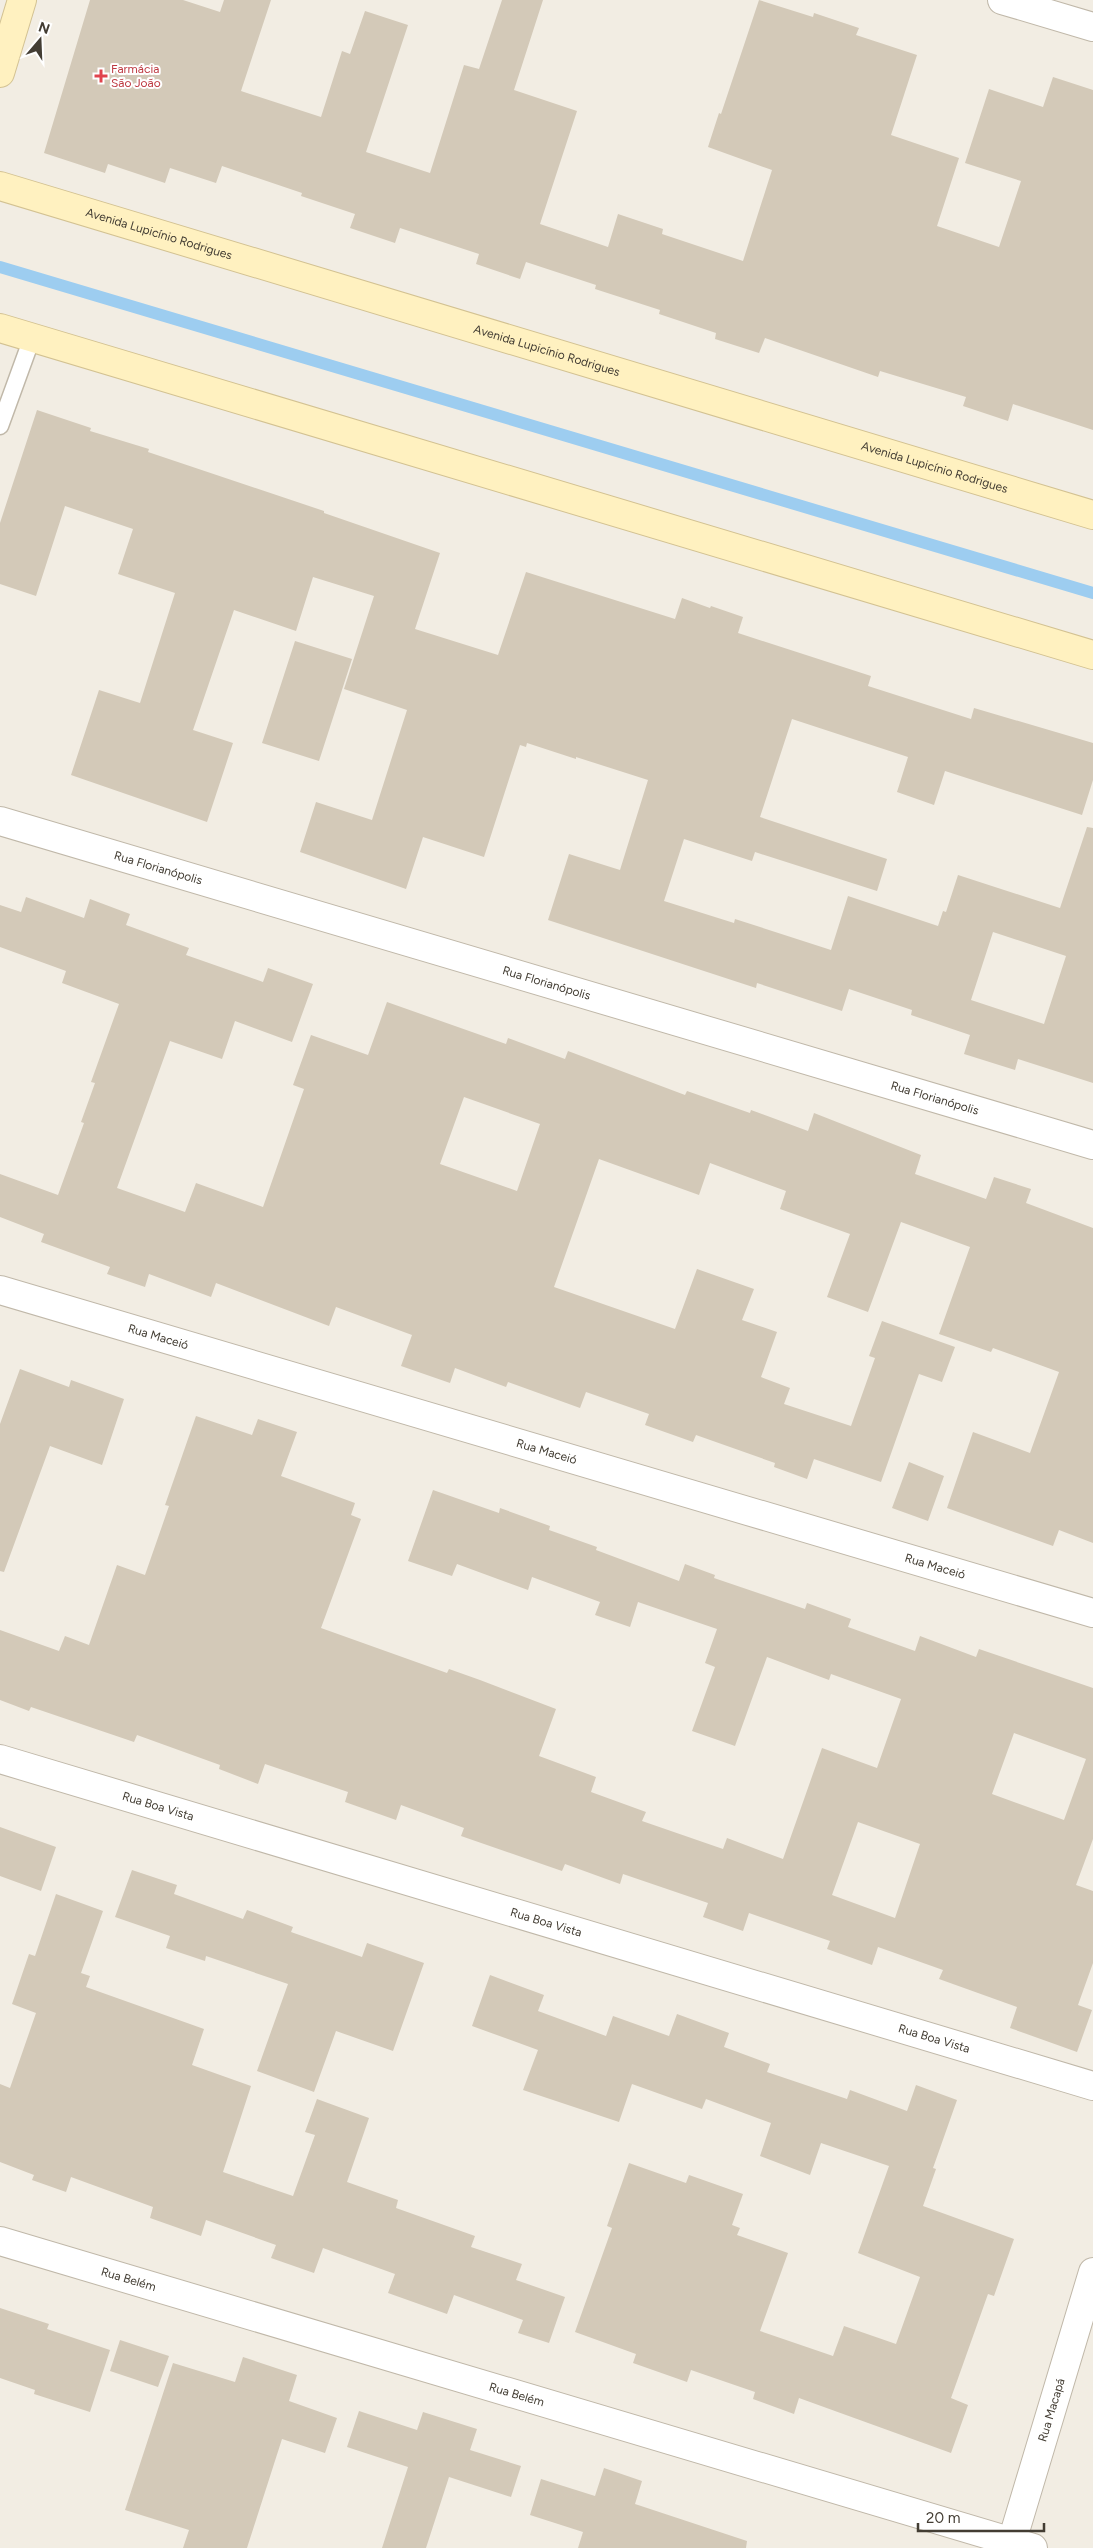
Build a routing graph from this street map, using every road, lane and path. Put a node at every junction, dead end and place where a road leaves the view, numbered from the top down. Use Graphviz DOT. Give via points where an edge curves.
graph roads {
  1 [pos="22,0"];
  2 [pos="1002,0"];
  3 [pos="1093,27"];
  4 [pos="0,73"];
  5 [pos="0,186"];
  6 [pos="0,328"];
  7 [pos="32,338"];
  8 [pos="0,426"];
  9 [pos="1093,515"];
  10 [pos="1093,655"];
  11 [pos="0,821"];
  12 [pos="1093,1145"];
  13 [pos="0,1290"];
  14 [pos="1093,1614"];
  15 [pos="0,1758"];
  16 [pos="1093,2086"];
  17 [pos="0,2242"];
  18 [pos="1093,2272"];
  19 [pos="1018,2546"];
  1 -- 4 [label="street"];
  2 -- 3 [label="street"];
  5 -- 9 [label="street, Avenida Lupicínio Rodrigues"];
  6 -- 7 [label="street"];
  7 -- 8 [label="lane"];
  7 -- 10 [label="street"];
  11 -- 12 [label="street, Rua Florianópolis"];
  13 -- 14 [label="street, Rua Maceió"];
  15 -- 16 [label="street, Rua Boa Vista"];
  17 -- 19 [label="street, Rua Belém"];
  18 -- 19 [label="street, Rua Macapá"];
}
